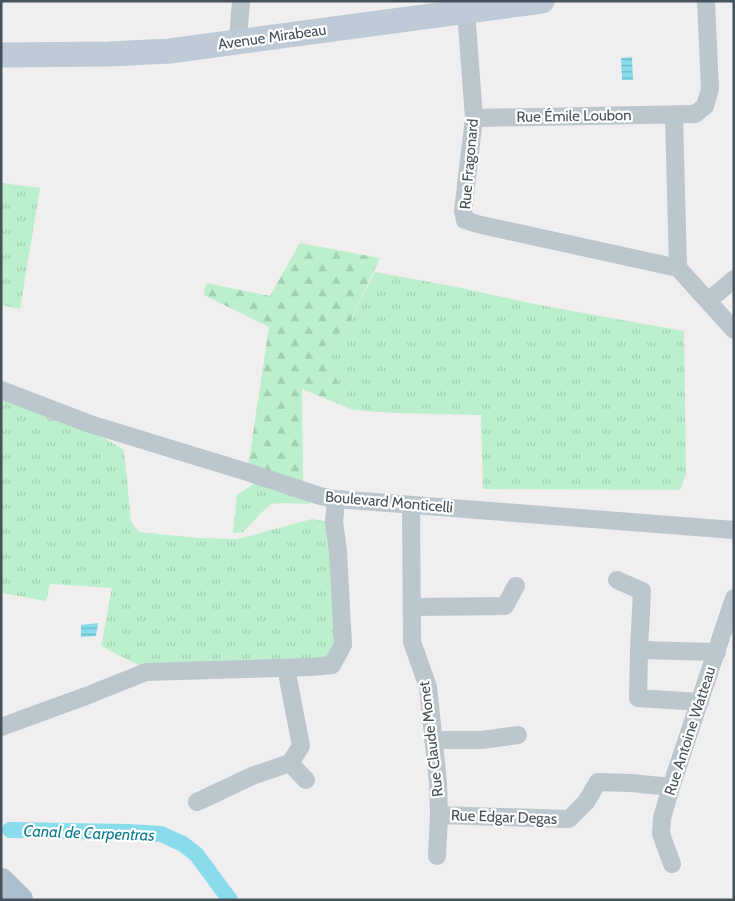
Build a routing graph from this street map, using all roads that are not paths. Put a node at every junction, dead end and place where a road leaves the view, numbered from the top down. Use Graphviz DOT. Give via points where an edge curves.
graph roads {
  1 [pos="241,1"];
  2 [pos="542,1"];
  3 [pos="706,1"];
  4 [pos="466,11"];
  5 [pos="238,41"];
  6 [pos="1,55"];
  7 [pos="674,115"];
  8 [pos="474,118"];
  9 [pos="678,268"];
  10 [pos="734,279"];
  11 [pos="708,301"];
  12 [pos="734,330"];
  13 [pos="1,390"];
  14 [pos="336,499"];
  15 [pos="411,505"];
  16 [pos="734,530"];
  17 [pos="617,580"];
  18 [pos="516,586"];
  19 [pos="734,598"];
  20 [pos="412,607"];
  21 [pos="639,650"];
  22 [pos="717,652"];
  23 [pos="286,668"];
  24 [pos="700,702"];
  25 [pos="1,726"];
  26 [pos="518,735"];
  27 [pos="433,740"];
  28 [pos="290,763"];
  29 [pos="306,780"];
  30 [pos="671,787"];
  31 [pos="197,802"];
  32 [pos="439,815"];
  33 [pos="437,856"];
  34 [pos="672,864"];
  35 [pos="1,882"];
  36 [pos="19,900"];
  1 -- 5 [label="street"];
  2 -- 4 [label="main road, Avenue Mirabeau"];
  3 -- 7 [label="street, Rue Émile Loubon" via="710,89 705,106 695,114"];
  4 -- 5 [label="main road, Avenue Mirabeau"];
  4 -- 8 [label="street, Rue Fragonard"];
  5 -- 6 [label="main road, Avenue Mirabeau" via="170,51"];
  7 -- 8 [label="street, Rue Émile Loubon"];
  7 -- 9 [label="street"];
  8 -- 9 [label="street, Rue Fragonard" via="463,210 465,220"];
  9 -- 11 [label="street"];
  10 -- 11 [label="street"];
  11 -- 12 [label="street"];
  13 -- 14 [label="street, Boulevard Monticelli" via="90,424"];
  14 -- 15 [label="street, Boulevard Monticelli"];
  14 -- 23 [label="street" via="334,522 343,646 332,665"];
  15 -- 16 [label="street, Boulevard Monticelli"];
  15 -- 20 [label="street, Rue Claude Monet"];
  17 -- 21 [label="street" via="642,591"];
  18 -- 20 [label="street" via="505,606"];
  19 -- 22 [label="street, Rue Antoine Watteau"];
  20 -- 27 [label="street, Rue Claude Monet" via="412,642 428,688"];
  21 -- 22 [label="street"];
  21 -- 24 [label="street" via="638,698"];
  22 -- 24 [label="street, Rue Antoine Watteau"];
  23 -- 25 [label="street" via="146,672"];
  23 -- 28 [label="street" via="301,746"];
  24 -- 30 [label="street, Rue Antoine Watteau"];
  26 -- 27 [label="street" via="481,740"];
  27 -- 32 [label="street, Rue Claude Monet"];
  28 -- 29 [label="street"];
  28 -- 31 [label="street" via="252,776"];
  30 -- 32 [label="street, Rue Edgar Degas" via="598,782 586,802 569,819"];
  30 -- 34 [label="street, Rue Antoine Watteau" via="661,834"];
  32 -- 33 [label="street, Rue Claude Monet"];
  35 -- 36 [label="main road"];
}
